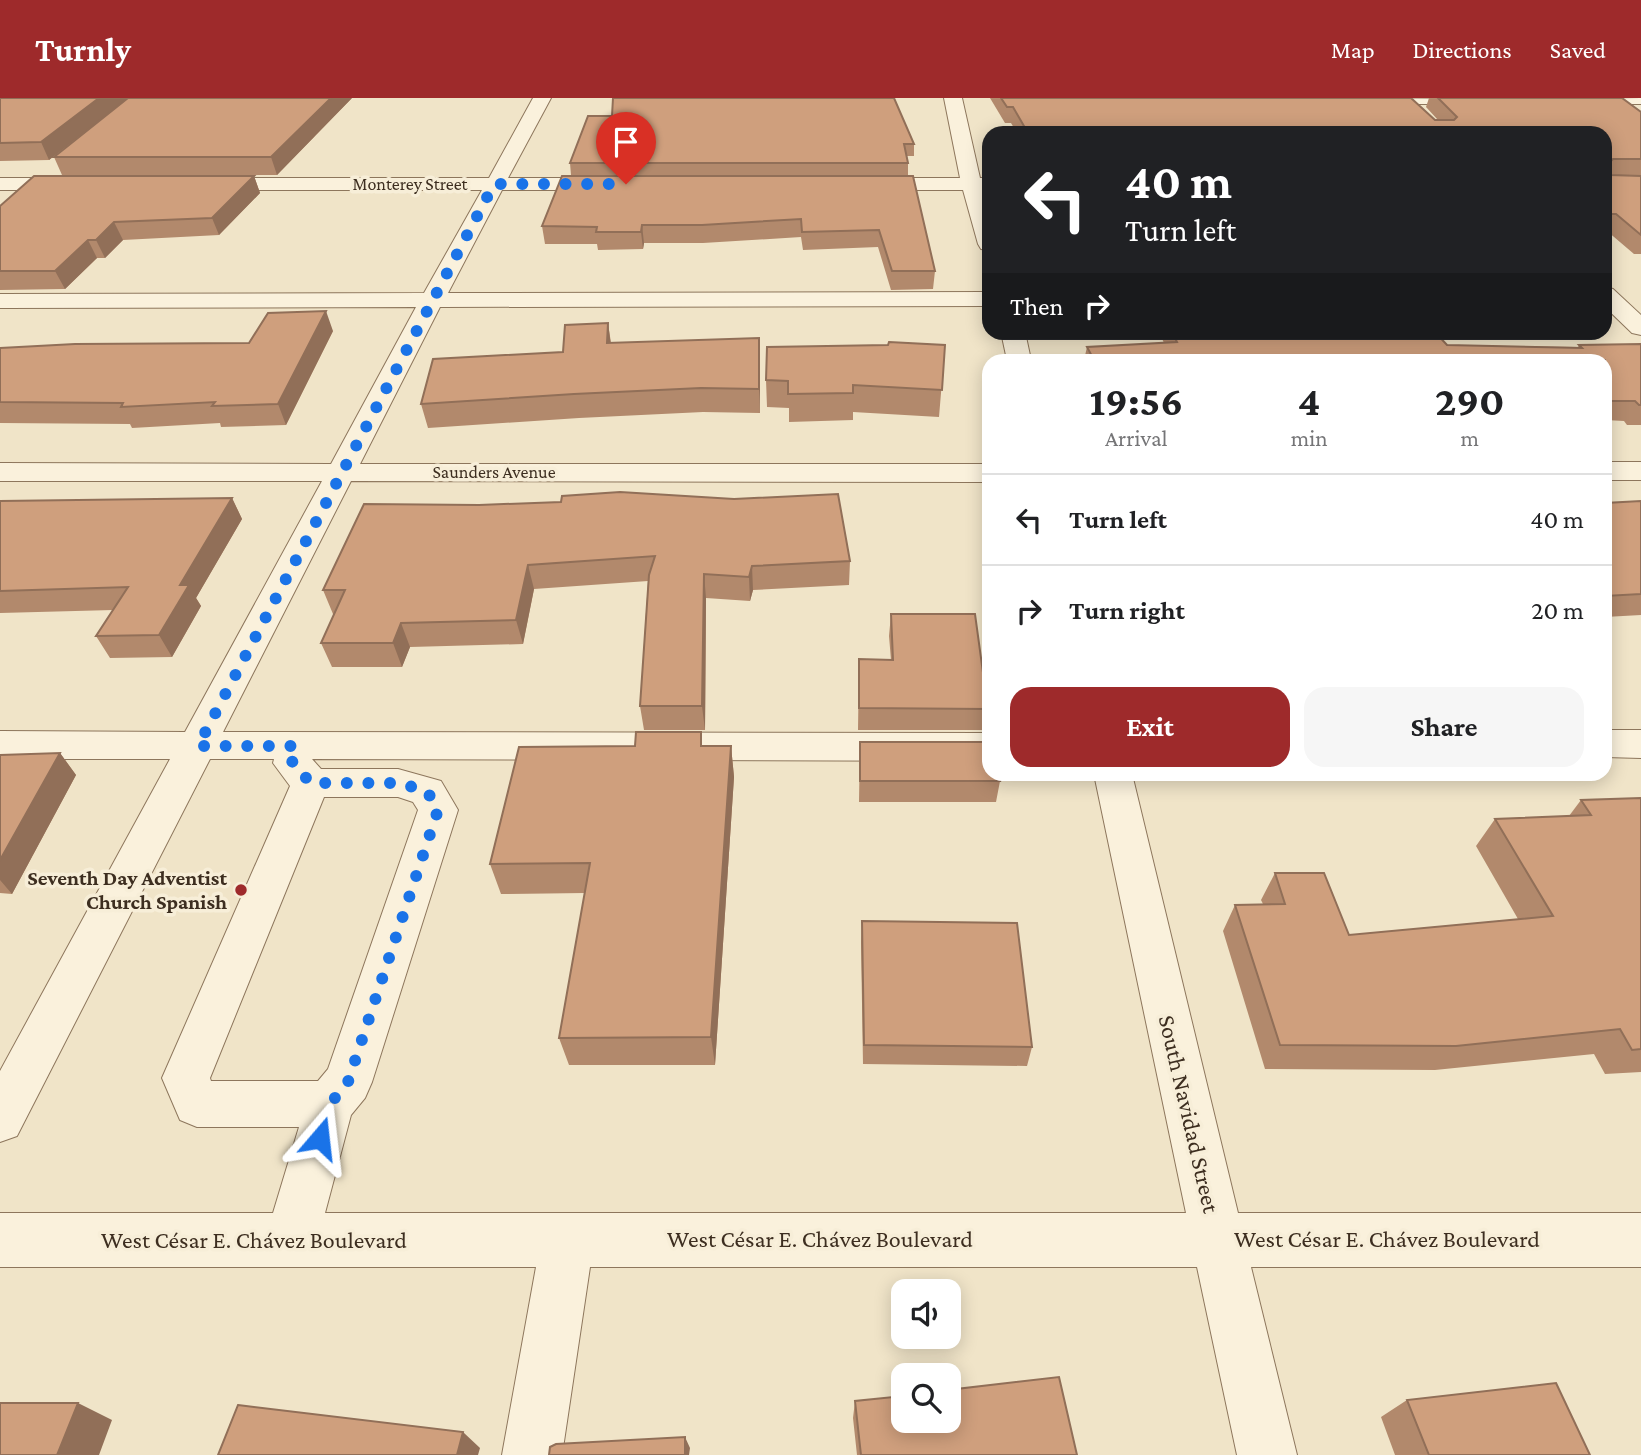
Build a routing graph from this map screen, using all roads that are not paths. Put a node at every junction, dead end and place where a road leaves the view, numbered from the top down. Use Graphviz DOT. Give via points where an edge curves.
graph roads {
  1 [pos="542,98"];
  2 [pos="953,98"];
  3 [pos="1338,99"];
  4 [pos="1404,99"];
  5 [pos="1496,99"];
  6 [pos="1549,99"];
  7 [pos="1641,99"];
  8 [pos="1422,116"];
  9 [pos="57,167"];
  10 [pos="35,184"];
  11 [pos="90,184"];
  12 [pos="188,184"];
  13 [pos="494,184"];
  14 [pos="630,184"];
  15 [pos="835,184"];
  16 [pos="980,184"];
  17 [pos="3,187"];
  18 [pos="982,299"];
  19 [pos="1612,299"];
  20 [pos="0,300"];
  21 [pos="1641,301"];
  22 [pos="431,302"];
  23 [pos="1612,303"];
  24 [pos="1641,328"];
  25 [pos="1612,471"];
  26 [pos="1641,471"];
  27 [pos="0,472"];
  28 [pos="342,472"];
  29 [pos="982,472"];
  30 [pos="1612,744"];
  31 [pos="1641,744"];
  32 [pos="0,745"];
  33 [pos="198,746"];
  34 [pos="982,747"];
  35 [pos="300,764"];
  36 [pos="1115,781"];
  37 [pos="0,1119"];
  38 [pos="325,1121"];
  39 [pos="1217,1239"];
  40 [pos="0,1240"];
  41 [pos="291,1240"];
  42 [pos="567,1240"];
  43 [pos="1641,1240"];
  44 [pos="532,1455"];
  45 [pos="1267,1455"];
  1 -- 13 [label="street"];
  2 -- 16 [label="street"];
  3 -- 4 [label="street"];
  4 -- 5 [label="street"];
  4 -- 8 [label="street"];
  6 -- 7 [label="street"];
  9 -- 10 [label="street"];
  10 -- 11 [label="street"];
  10 -- 17 [label="street"];
  12 -- 13 [label="street, Monterey Street"];
  13 -- 14 [label="street, Monterey Street"];
  13 -- 22 [label="street"];
  15 -- 16 [label="street"];
  18 -- 22 [label="street"];
  19 -- 21 [label="street"];
  20 -- 22 [label="street"];
  22 -- 28 [label="street"];
  23 -- 24 [label="street"];
  25 -- 26 [label="street"];
  27 -- 28 [label="street, Saunders Avenue"];
  28 -- 29 [label="street, Saunders Avenue"];
  28 -- 33 [label="street"];
  30 -- 31 [label="street"];
  32 -- 33 [label="street"];
  33 -- 35 [label="street"];
  33 -- 37 [label="street"];
  34 -- 35 [label="street"];
  35 -- 38 [label="street" via="427,791 438,810 348,1082"];
  35 -- 38 [label="street" via="186,1078 197,1104"];
  36 -- 39 [label="street, South Navidad Street"];
  38 -- 41 [label="street"];
  39 -- 42 [label="street, West César E. Chávez Boulevard"];
  39 -- 43 [label="street, West César E. Chávez Boulevard"];
  39 -- 45 [label="street, South Navidad Street"];
  40 -- 41 [label="street, West César E. Chávez Boulevard"];
  41 -- 42 [label="street, West César E. Chávez Boulevard"];
  42 -- 44 [label="street"];
}
